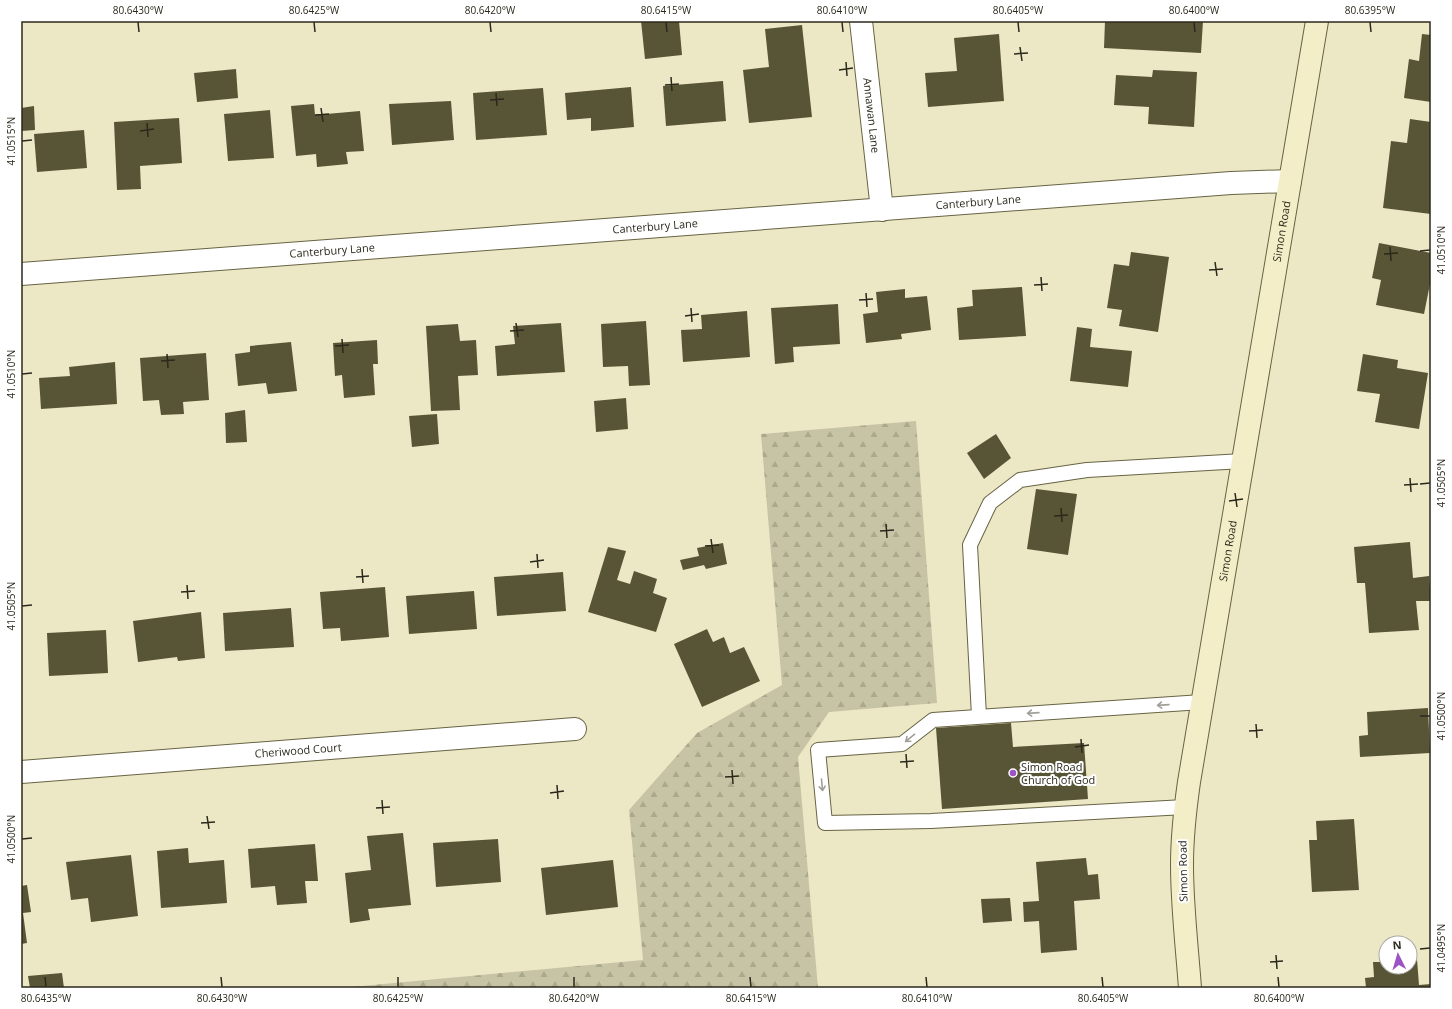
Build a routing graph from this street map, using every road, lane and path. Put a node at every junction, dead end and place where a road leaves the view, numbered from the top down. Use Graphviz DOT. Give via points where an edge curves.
graph roads {
  1 [pos="862,21"];
  2 [pos="1317,21"];
  3 [pos="1290,181"];
  4 [pos="882,210"];
  5 [pos="21,274"];
  6 [pos="1243,461"];
  7 [pos="1202,702"];
  8 [pos="979,716"];
  9 [pos="575,728"];
  10 [pos="21,772"];
  11 [pos="1186,807"];
  12 [pos="1190,988"];
  1 -- 4 [label="street, Annawan Lane"];
  2 -- 3 [label="street, Simon Road"];
  3 -- 4 [label="street, Canterbury Lane" via="1231,183"];
  3 -- 6 [label="street, Simon Road"];
  4 -- 5 [label="street, Canterbury Lane"];
  6 -- 7 [label="street, Simon Road"];
  6 -- 8 [label="lane" via="1087,470 1020,480 990,503 970,545"];
  7 -- 8 [label="lane, one-way"];
  7 -- 11 [label="street, Simon Road"];
  8 -- 11 [label="lane, one-way" via="933,720 902,744 818,750 825,823 931,821"];
  9 -- 10 [label="street, Cheriwood Court"];
  11 -- 12 [label="street, Simon Road" via="1182,866"];
}
